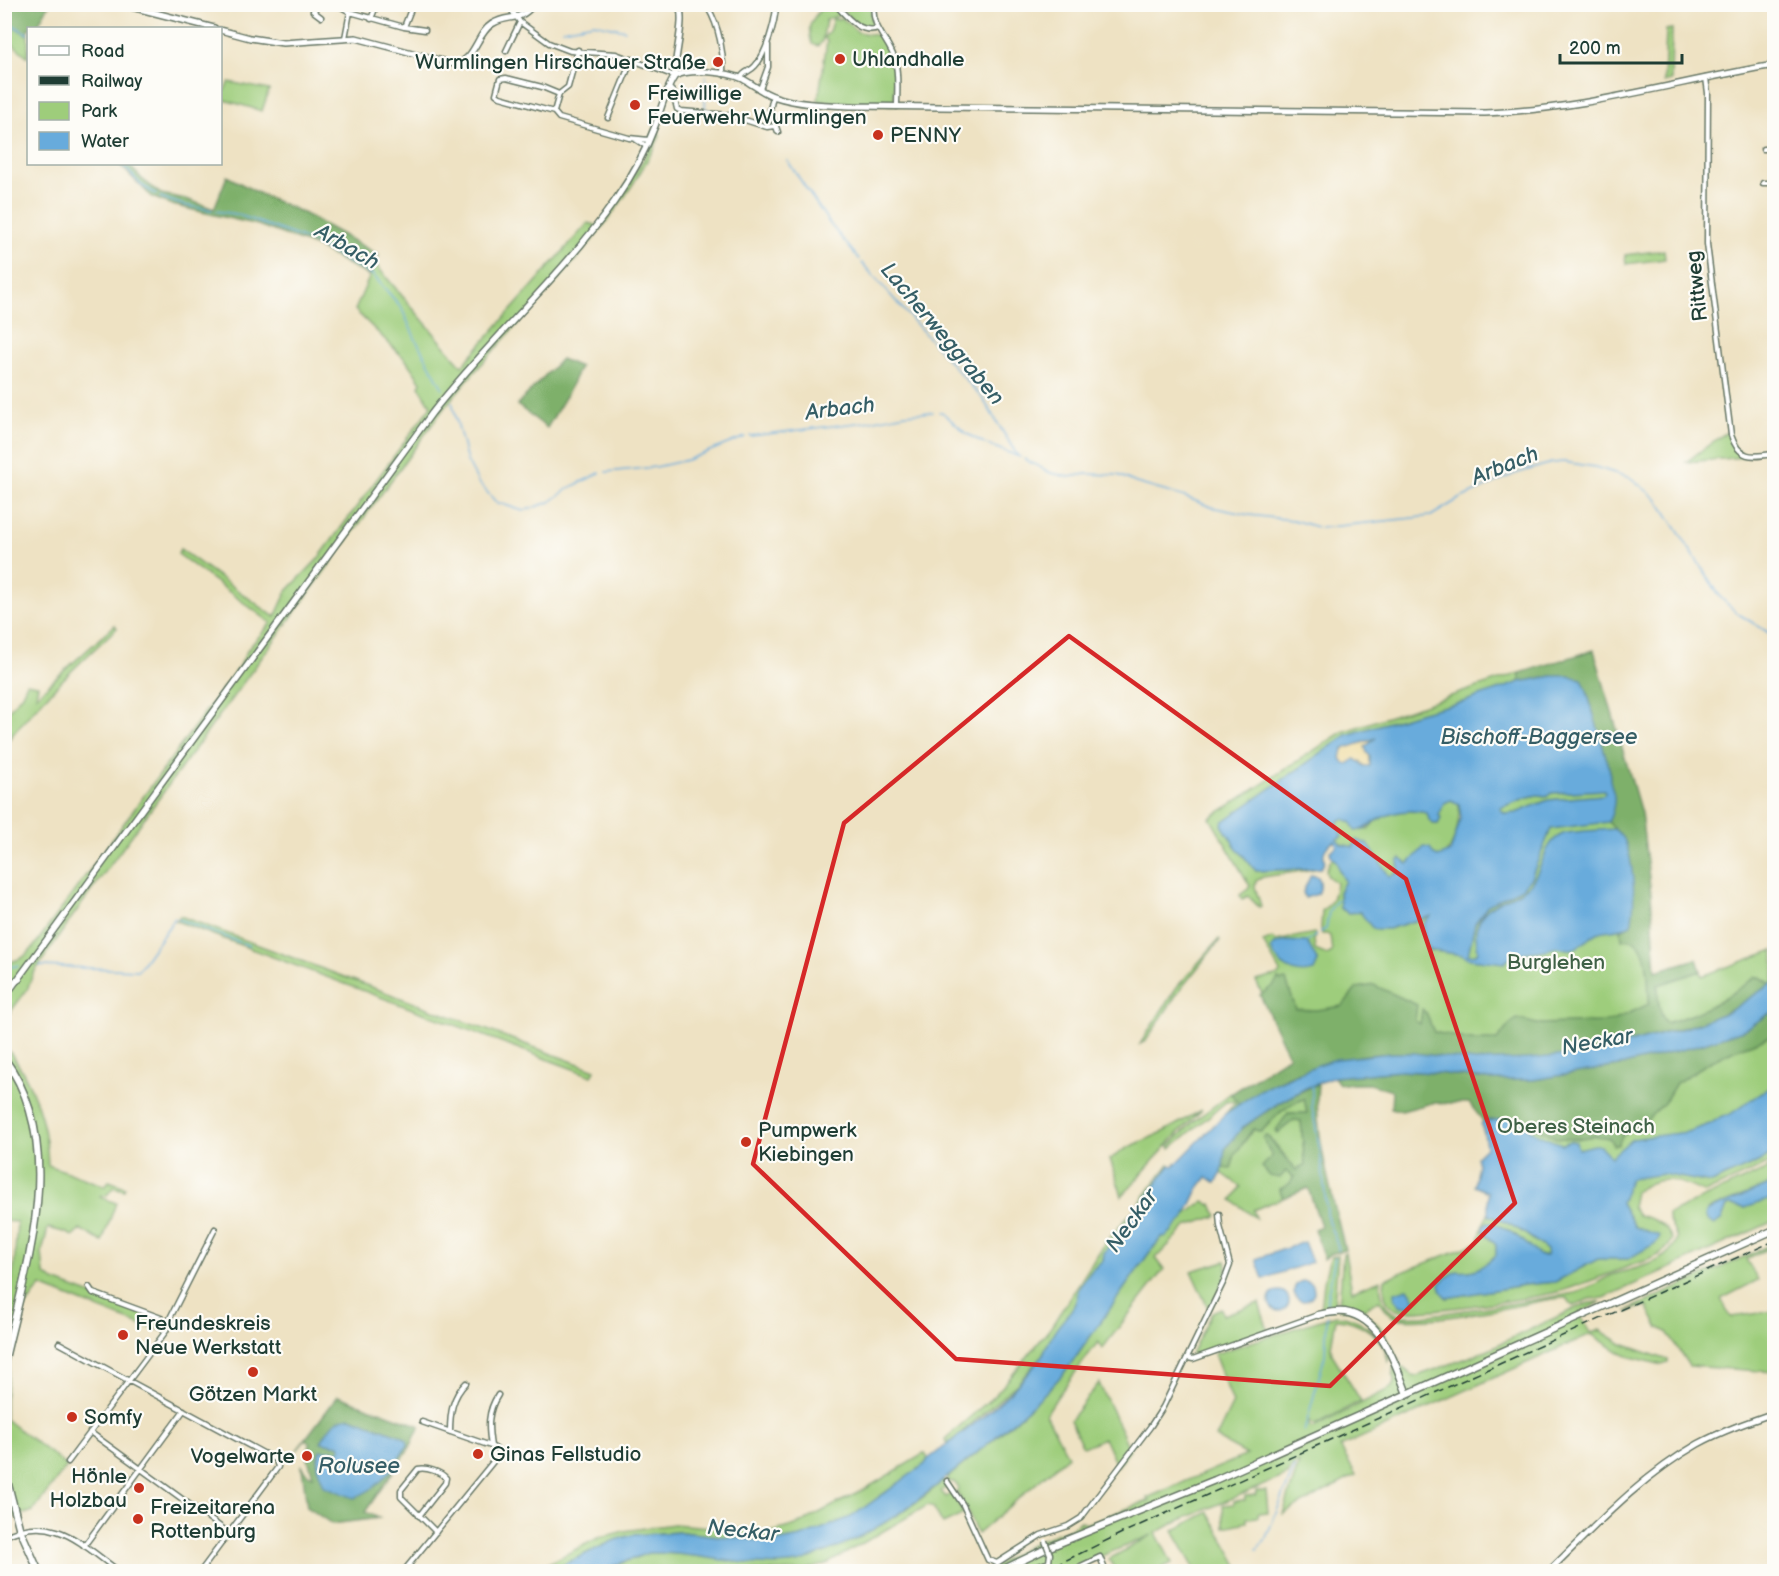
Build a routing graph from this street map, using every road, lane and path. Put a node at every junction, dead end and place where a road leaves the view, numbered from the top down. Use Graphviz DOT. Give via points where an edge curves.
graph roads {
  1 [pos="120,4"];
  2 [pos="320,4"];
  3 [pos="336,4"];
  4 [pos="377,4"];
  5 [pos="413,4"];
  6 [pos="507,4"];
  7 [pos="534,4"];
  8 [pos="835,4"];
  9 [pos="874,4"];
  10 [pos="679,6"];
  11 [pos="778,6"];
  12 [pos="708,8"];
  13 [pos="350,12"];
  14 [pos="321,17"];
  15 [pos="371,19"];
  16 [pos="518,20"];
  17 [pos="210,27"];
  18 [pos="404,27"];
  19 [pos="878,28"];
  20 [pos="425,30"];
  21 [pos="222,31"];
  22 [pos="345,38"];
  23 [pos="767,44"];
  24 [pos="578,50"];
  25 [pos="506,51"];
  26 [pos="632,59"];
  27 [pos="1774,67"];
  28 [pos="723,74"];
  29 [pos="675,75"];
  30 [pos="741,78"];
  31 [pos="1706,78"];
  32 [pos="669,88"];
  33 [pos="760,89"];
  34 [pos="559,94"];
  35 [pos="773,96"];
  36 [pos="897,107"];
  37 [pos="554,112"];
  38 [pos="608,117"];
  39 [pos="776,126"];
  40 [pos="778,132"];
  41 [pos="647,143"];
  42 [pos="1763,149"];
  43 [pos="1774,149"];
  44 [pos="1763,183"];
  45 [pos="1774,183"];
  46 [pos="1774,454"];
  47 [pos="19,979"];
  48 [pos="4,988"];
  49 [pos="5,997"];
  50 [pos="4,1058"];
  51 [pos="1220,1214"];
  52 [pos="215,1230"];
  53 [pos="1774,1230"];
  54 [pos="89,1287"];
  55 [pos="1320,1315"];
  56 [pos="168,1325"];
  57 [pos="59,1343"];
  58 [pos="1188,1358"];
  59 [pos="4,1363"];
  60 [pos="129,1380"];
  61 [pos="465,1383"];
  62 [pos="1407,1394"];
  63 [pos="498,1395"];
  64 [pos="184,1410"];
  65 [pos="1774,1413"];
  66 [pos="422,1422"];
  67 [pos="90,1432"];
  68 [pos="450,1432"];
  69 [pos="491,1446"];
  70 [pos="68,1462"];
  71 [pos="140,1468"];
  72 [pos="4,1469"];
  73 [pos="947,1481"];
  74 [pos="419,1516"];
  75 [pos="20,1530"];
  76 [pos="436,1532"];
  77 [pos="229,1533"];
  78 [pos="1041,1535"];
  79 [pos="4,1537"];
  80 [pos="84,1546"];
  81 [pos="39,1572"];
  82 [pos="120,1572"];
  83 [pos="200,1572"];
  84 [pos="403,1572"];
  85 [pos="998,1572"];
  86 [pos="1023,1572"];
  87 [pos="1078,1572"];
  88 [pos="1106,1572"];
  89 [pos="1548,1572"];
  1 -- 17 [label="main road"];
  2 -- 14 [label="street" via="313,11"];
  3 -- 13 [label="street"];
  4 -- 15 [label="street"];
  5 -- 18 [label="street"];
  6 -- 16 [label="street"];
  7 -- 16 [label="main road"];
  8 -- 19 [label="street" via="858,26"];
  9 -- 19 [label="street"];
  10 -- 12 [label="street"];
  10 -- 29 [label="main road" via="682,14"];
  11 -- 12 [label="street"];
  11 -- 23 [label="street"];
  12 -- 28 [label="street" via="715,24"];
  13 -- 15 [label="street"];
  13 -- 22 [label="street"];
  15 -- 18 [label="street"];
  16 -- 22 [label="main road" via="494,22 484,30 463,63 449,64 374,41"];
  16 -- 24 [label="street" via="547,42"];
  16 -- 25 [label="street"];
  18 -- 20 [label="street"];
  19 -- 36 [label="street" via="895,60"];
  21 -- 22 [label="main road" via="283,43"];
  23 -- 30 [label="street" via="755,66"];
  23 -- 33 [label="street" via="768,67"];
  24 -- 26 [label="street"];
  24 -- 34 [label="street" via="568,87"];
  26 -- 29 [label="street"];
  26 -- 38 [label="street"];
  27 -- 31 [label="main road"];
  28 -- 29 [label="main road"];
  28 -- 30 [label="main road"];
  29 -- 32 [label="main road"];
  30 -- 33 [label="main road"];
  31 -- 36 [label="main road" via="1532,110 1496,112"];
  31 -- 46 [label="street, Rittweg" via="1708,255 1730,428 1742,453 1753,457"];
  32 -- 39 [label="street" via="681,111 729,115 767,127"];
  32 -- 41 [label="main road"];
  33 -- 35 [label="main road"];
  34 -- 37 [label="street"];
  34 -- 37 [label="street" via="506,78 498,82 496,94 500,97"];
  35 -- 36 [label="main road" via="818,104"];
  35 -- 39 [label="street" via="770,107"];
  37 -- 41 [label="street" via="559,118"];
  39 -- 40 [label="street"];
  41 -- 47 [label="main road" via="629,179 591,232 426,422"];
  42 -- 43 [label="street"];
  44 -- 45 [label="street"];
  47 -- 48 [label="main road"];
  47 -- 49 [label="main road"];
  50 -- 59 [label="main road" via="31,1110 39,1161 35,1219"];
  51 -- 58 [label="street" via="1230,1265"];
  52 -- 56 [label="street"];
  53 -- 62 [label="main road"];
  54 -- 56 [label="street" via="93,1293 165,1320"];
  55 -- 58 [label="street"];
  55 -- 62 [label="main road" via="1344,1312 1368,1323 1382,1338"];
  56 -- 60 [label="street"];
  57 -- 60 [label="street"];
  58 -- 78 [label="street" via="1154,1421 1081,1518"];
  60 -- 64 [label="street"];
  60 -- 67 [label="street"];
  61 -- 68 [label="street" via="450,1410"];
  62 -- 85 [label="main road"];
  63 -- 69 [label="street" via="489,1418"];
  64 -- 71 [label="street"];
  64 -- 77 [label="street" via="278,1464"];
  65 -- 89 [label="main road" via="1725,1431 1674,1459 1622,1500"];
  66 -- 68 [label="street"];
  67 -- 70 [label="street"];
  67 -- 71 [label="street"];
  68 -- 69 [label="street"];
  69 -- 76 [label="street" via="501,1452"];
  71 -- 77 [label="street"];
  71 -- 80 [label="street"];
  72 -- 75 [label="main road"];
  73 -- 78 [label="street" via="963,1505 988,1560 997,1563"];
  74 -- 74 [label="street" via="400,1497 401,1490 422,1468 446,1478"];
  74 -- 76 [label="street"];
  75 -- 79 [label="street"];
  75 -- 80 [label="street" via="54,1529"];
  75 -- 81 [label="main road"];
  76 -- 84 [label="street"];
  77 -- 83 [label="street"];
  78 -- 86 [label="street, bridge" via="1050,1554 1049,1562"];
  80 -- 82 [label="street"];
  87 -- 88 [label="street" via="1081,1566 1100,1557"];
}
